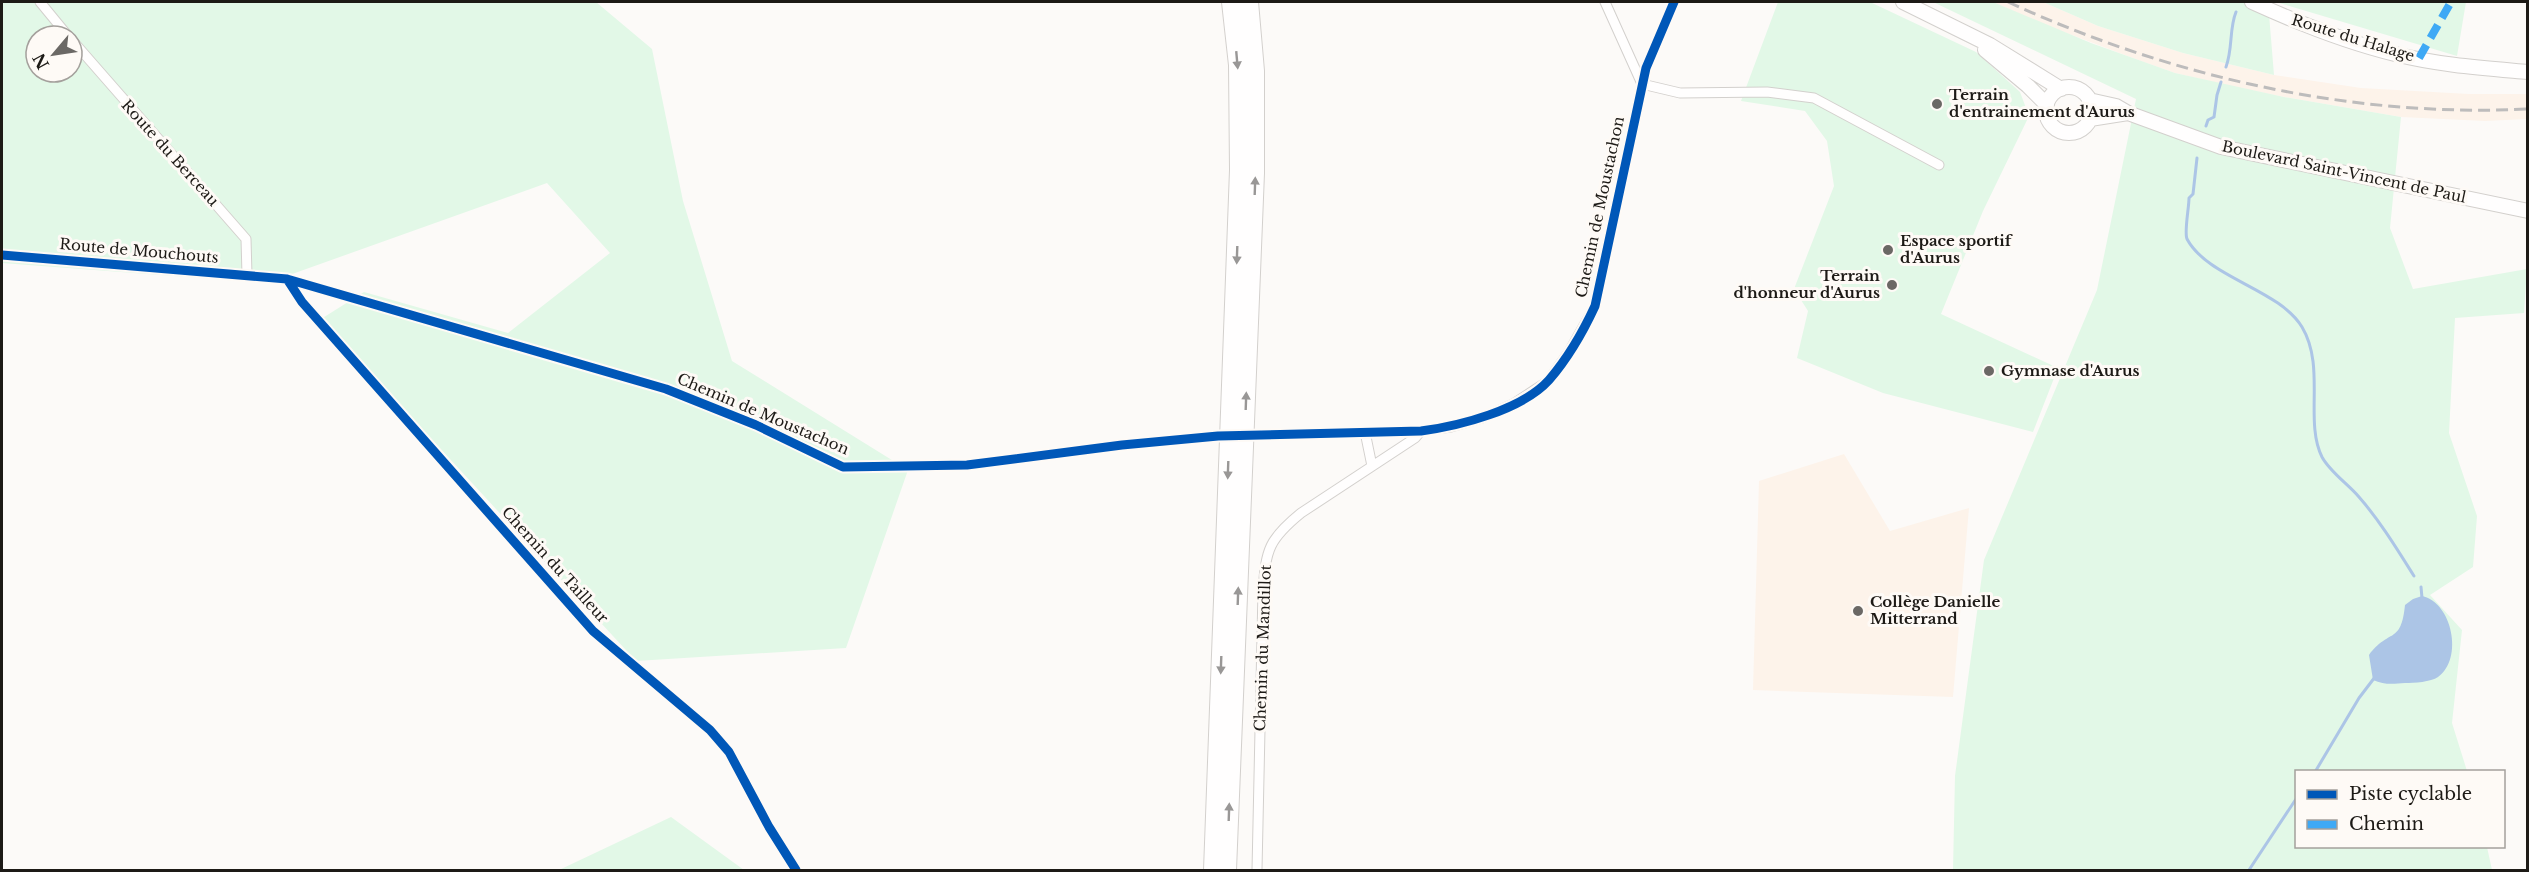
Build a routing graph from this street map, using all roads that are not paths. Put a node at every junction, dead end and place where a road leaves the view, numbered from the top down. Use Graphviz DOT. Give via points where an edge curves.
graph roads {
  1 [pos="40,2"];
  2 [pos="1231,2"];
  3 [pos="1249,2"];
  4 [pos="1605,2"];
  5 [pos="1674,2"];
  6 [pos="1903,2"];
  7 [pos="2252,2"];
  8 [pos="58,24"];
  9 [pos="1973,38"];
  10 [pos="84,54"];
  11 [pos="2528,72"];
  12 [pos="1642,84"];
  13 [pos="2061,89"];
  14 [pos="2089,100"];
  15 [pos="2046,105"];
  16 [pos="2128,113"];
  17 [pos="2090,119"];
  18 [pos="1939,165"];
  19 [pos="2528,211"];
  20 [pos="2,255"];
  21 [pos="247,274"];
  22 [pos="274,277"];
  23 [pos="287,279"];
  24 [pos="1421,431"];
  25 [pos="1365,432"];
  26 [pos="1257,435"];
  27 [pos="1218,436"];
  28 [pos="1372,466"];
  29 [pos="796,870"];
  30 [pos="1213,870"];
  31 [pos="1227,870"];
  32 [pos="1257,870"];
  1 -- 8 [label="street"];
  2 -- 30 [label="highway, one-way" via="1238,65 1239,170"];
  31 -- 3 [label="highway, one-way" via="1256,162"];
  4 -- 12 [label="street"];
  5 -- 12 [label="street, Chemin de Moustachon"];
  6 -- 9 [label="main road"];
  7 -- 11 [label="main road, Route du Halage" via="2395,54"];
  9 -- 13 [label="main road"];
  9 -- 15 [label="main road"];
  10 -- 21 [label="street, Route du Berceau" via="246,239"];
  12 -- 18 [label="street" via="1680,93 1767,92 1814,98"];
  12 -- 24 [label="street, Chemin de Moustachon" via="1594,306 1569,352 1548,381 1513,404 1451,427"];
  13 -- 14 [label="main road" via="2077,89"];
  13 -- 15 [label="main road"];
  14 -- 16 [label="main road, Boulevard Saint-Vincent de Paul"];
  14 -- 17 [label="main road"];
  15 -- 17 [label="main road" via="2052,126 2063,132 2080,130"];
  16 -- 17 [label="main road, Boulevard Saint-Vincent de Paul"];
  16 -- 19 [label="main road, Boulevard Saint-Vincent de Paul" via="2221,147"];
  20 -- 21 [label="street, Route de Mouchouts"];
  21 -- 22 [label="street, Route de Mouchouts"];
  22 -- 23 [label="street, Chemin de Moustachon"];
  23 -- 27 [label="street, Chemin de Moustachon" via="666,389 756,425 843,467 968,465 1122,444"];
  23 -- 29 [label="street, Chemin du Tailleur" via="302,302 593,631 667,691 723,744"];
  24 -- 25 [label="street, Chemin de Moustachon"];
  24 -- 28 [label="street, Chemin du Mandillot"];
  25 -- 26 [label="street, Chemin de Moustachon"];
  25 -- 28 [label="street"];
  28 -- 32 [label="street, Chemin du Mandillot" via="1301,513 1270,544 1263,590"];
}
